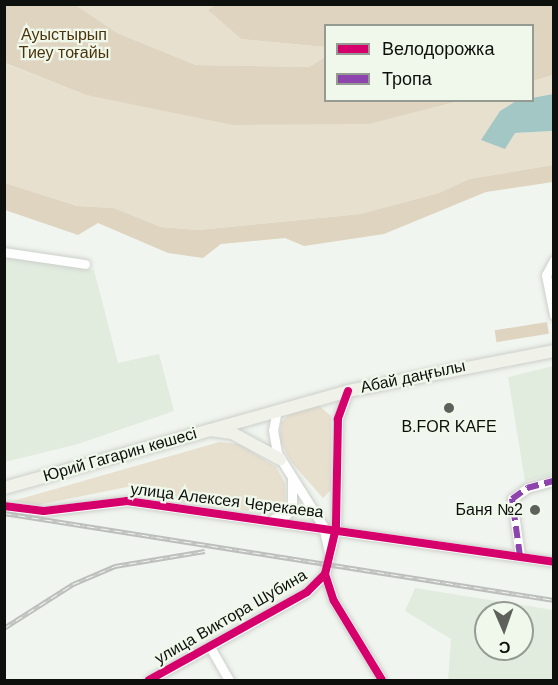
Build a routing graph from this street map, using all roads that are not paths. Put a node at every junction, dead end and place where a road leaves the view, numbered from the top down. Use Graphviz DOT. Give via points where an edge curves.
graph roads {
  1 [pos="4,252"];
  2 [pos="554,260"];
  3 [pos="85,264"];
  4 [pos="554,315"];
  5 [pos="554,351"];
  6 [pos="348,391"];
  7 [pos="277,410"];
  8 [pos="205,430"];
  9 [pos="280,459"];
  10 [pos="292,476"];
  11 [pos="554,481"];
  12 [pos="4,488"];
  13 [pos="4,495"];
  14 [pos="4,506"];
  15 [pos="269,520"];
  16 [pos="323,526"];
  17 [pos="336,528"];
  18 [pos="329,551"];
  19 [pos="520,556"];
  20 [pos="554,562"];
  21 [pos="325,574"];
  22 [pos="210,646"];
  23 [pos="149,681"];
  24 [pos="229,681"];
  25 [pos="382,681"];
  1 -- 3 [label="street"];
  2 -- 4 [label="street" via="546,275"];
  5 -- 6 [label="main road, Абай даңғылы"];
  6 -- 7 [label="main road, Абай даңғылы"];
  6 -- 17 [label="street" via="338,419"];
  7 -- 8 [label="main road, Абай даңғылы"];
  7 -- 9 [label="street" via="273,430"];
  8 -- 9 [label="main road" via="232,433"];
  8 -- 12 [label="main road, Юрий Гагарин көшесі"];
  8 -- 13 [label="main road, Юрий Гагарин көшесі"];
  9 -- 10 [label="street"];
  10 -- 15 [label="street" via="292,506 287,514"];
  10 -- 16 [label="street"];
  11 -- 19 [label="street" via="526,488 512,499"];
  14 -- 15 [label="street, улица Алексея Черекаева" via="44,511 127,501"];
  15 -- 16 [label="street, улица Алексея Черекаева"];
  16 -- 17 [label="street, улица Алексея Черекаева"];
  16 -- 18 [label="street"];
  17 -- 18 [label="street"];
  17 -- 19 [label="street, улица Алексея Черекаева"];
  18 -- 21 [label="street"];
  19 -- 20 [label="street, улица Алексея Черекаева"];
  21 -- 22 [label="street, улица Виктора Шубина" via="307,592"];
  21 -- 25 [label="street" via="334,601"];
  22 -- 23 [label="street, улица Виктора Шубина"];
  22 -- 24 [label="street"];
}
